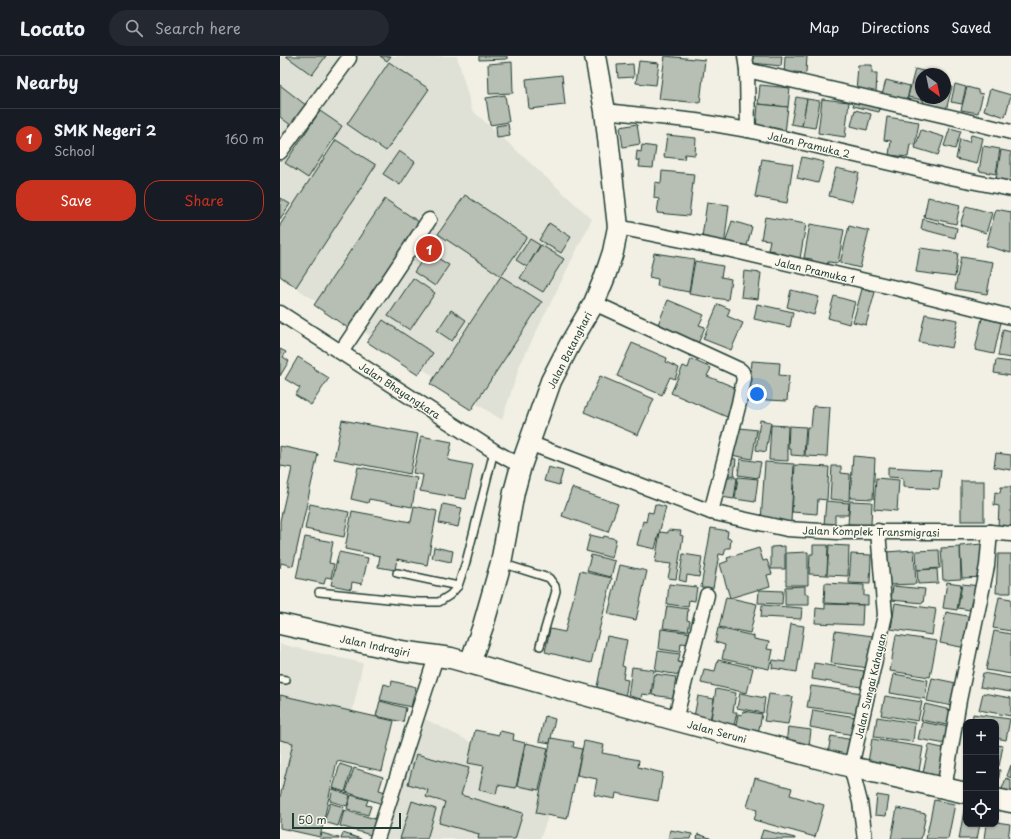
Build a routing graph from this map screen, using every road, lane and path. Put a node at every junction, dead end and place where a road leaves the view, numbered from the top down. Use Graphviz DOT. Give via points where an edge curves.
graph roads {
  1 [pos="595,56"];
  2 [pos="349,58"];
  3 [pos="746,63"];
  4 [pos="604,111"];
  5 [pos="748,130"];
  6 [pos="1011,132"];
  7 [pos="280,152"];
  8 [pos="1011,188"];
  9 [pos="429,220"];
  10 [pos="618,227"];
  11 [pos="594,303"];
  12 [pos="280,313"];
  13 [pos="1011,317"];
  14 [pos="341,352"];
  15 [pos="529,443"];
  16 [pos="494,451"];
  17 [pos="521,466"];
  18 [pos="711,512"];
  19 [pos="878,531"];
  20 [pos="990,532"];
  21 [pos="1011,534"];
  22 [pos="501,563"];
  23 [pos="396,573"];
  24 [pos="458,586"];
  25 [pos="318,592"];
  26 [pos="707,595"];
  27 [pos="280,624"];
  28 [pos="540,646"];
  29 [pos="436,656"];
  30 [pos="470,663"];
  31 [pos="675,720"];
  32 [pos="851,767"];
  33 [pos="944,789"];
  34 [pos="963,792"];
  35 [pos="999,800"];
  36 [pos="1011,802"];
  37 [pos="377,839"];
  38 [pos="865,839"];
  1 -- 4 [label="street, Jalan Batanghari"];
  2 -- 7 [label="street"];
  3 -- 5 [label="street"];
  3 -- 6 [label="street"];
  4 -- 5 [label="street, Jalan Pramuka 2" via="696,121"];
  4 -- 10 [label="street, Jalan Batanghari"];
  5 -- 8 [label="street, Jalan Pramuka 2" via="950,177"];
  9 -- 14 [label="street"];
  10 -- 11 [label="street, Jalan Batanghari" via="613,252"];
  10 -- 13 [label="street, Jalan Pramuka 1" via="731,250"];
  11 -- 15 [label="street, Jalan Batanghari" via="551,381"];
  11 -- 18 [label="street" via="742,372 744,379 739,403"];
  12 -- 14 [label="street, Jalan Bhayangkara"];
  14 -- 16 [label="street, Jalan Bhayangkara"];
  15 -- 17 [label="street, Jalan Batanghari"];
  15 -- 18 [label="street, Jalan Komplek Transmigrasi"];
  16 -- 17 [label="street, Jalan Bhayangkara"];
  16 -- 24 [label="lane"];
  17 -- 22 [label="street, Jalan Batanghari"];
  18 -- 19 [label="street, Jalan Komplek Transmigrasi" via="787,529"];
  19 -- 20 [label="street, Jalan Komplek Transmigrasi"];
  19 -- 32 [label="street, Jalan Sungai Kahayan" via="885,615"];
  20 -- 21 [label="street, Jalan Komplek Transmigrasi"];
  20 -- 33 [label="street" via="987,566 959,700"];
  22 -- 28 [label="lane" via="549,578 555,586 556,592"];
  22 -- 30 [label="street, Jalan Batanghari"];
  23 -- 24 [label="lane"];
  24 -- 25 [label="lane" via="439,602"];
  26 -- 31 [label="street"];
  27 -- 29 [label="street, Jalan Indragiri" via="401,651"];
  29 -- 30 [label="street, Jalan Indragiri"];
  29 -- 37 [label="street"];
  30 -- 31 [label="street, Jalan Seruni"];
  31 -- 32 [label="street, Jalan Seruni"];
  32 -- 33 [label="street, Jalan Seruni"];
  32 -- 38 [label="street, Jalan Sungai Kahayan" via="860,802"];
  33 -- 34 [label="street, Jalan Seruni"];
  35 -- 36 [label="street"];
}
